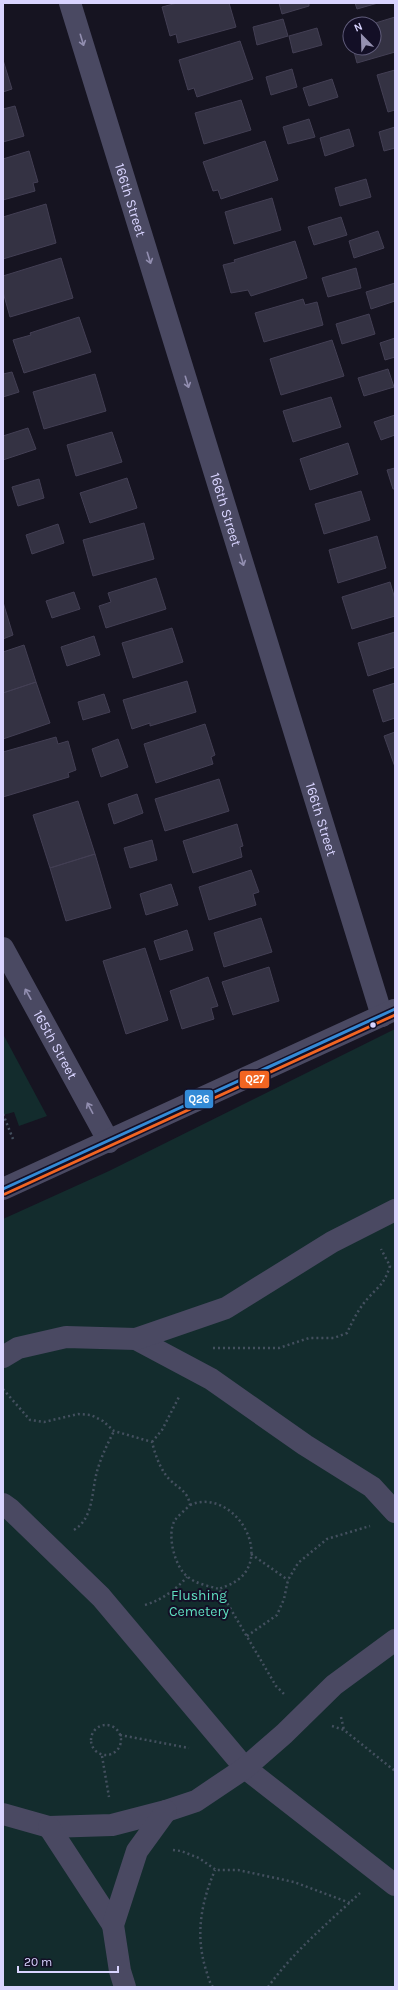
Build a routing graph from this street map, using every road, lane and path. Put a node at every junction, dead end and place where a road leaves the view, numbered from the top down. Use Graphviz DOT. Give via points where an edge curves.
graph roads {
  1 [pos="70,3"];
  2 [pos="3,948"];
  3 [pos="389,1012"];
  4 [pos="3,1114"];
  5 [pos="14,1139"];
  6 [pos="109,1142"];
  7 [pos="3,1190"];
  8 [pos="395,1210"];
  9 [pos="361,1227"];
  10 [pos="136,1339"];
  11 [pos="3,1357"];
  12 [pos="191,1368"];
  13 [pos="3,1389"];
  14 [pos="114,1431"];
  15 [pos="152,1442"];
  16 [pos="3,1504"];
  17 [pos="190,1505"];
  18 [pos="393,1510"];
  19 [pos="48,1546"];
  20 [pos="251,1554"];
  21 [pos="187,1577"];
  22 [pos="288,1580"];
  23 [pos="219,1588"];
  24 [pos="115,1613"];
  25 [pos="247,1636"];
  26 [pos="395,1640"];
  27 [pos="303,1715"];
  28 [pos="120,1735"];
  29 [pos="223,1741"];
  30 [pos="102,1756"];
  31 [pos="245,1768"];
  32 [pos="395,1770"];
  33 [pos="110,1801"];
  34 [pos="166,1811"];
  35 [pos="3,1814"];
  36 [pos="49,1827"];
  37 [pos="137,1851"];
  38 [pos="216,1870"];
  39 [pos="388,1879"];
  40 [pos="350,1903"];
  41 [pos="113,1925"];
  42 [pos="125,1987"];
  43 [pos="213,1987"];
  44 [pos="268,1987"];
  1 -- 3 [label="street, 166th Street, one-way"];
  6 -- 2 [label="street, 165th Street, one-way"];
  3 -- 6 [label="street"];
  4 -- 5 [label="path"];
  6 -- 7 [label="street"];
  8 -- 9 [label="street"];
  9 -- 10 [label="street" via="332,1242 226,1308"];
  9 -- 12 [label="path" via="382,1250 390,1266 385,1281 368,1298 347,1333 334,1338 309,1338 279,1348 215,1346"];
  10 -- 11 [label="street" via="66,1337 18,1348"];
  10 -- 12 [label="street"];
  12 -- 15 [label="path" via="176,1406"];
  12 -- 18 [label="street" via="372,1487"];
  13 -- 14 [label="path" via="30,1420 44,1422 78,1414 91,1415"];
  14 -- 15 [label="path"];
  14 -- 19 [label="path" via="97,1470 89,1514 78,1528"];
  15 -- 17 [label="path" via="162,1468 169,1479 181,1487 189,1498"];
  16 -- 19 [label="street"];
  17 -- 20 [label="path" via="199,1501 222,1504 235,1515 246,1530"];
  17 -- 21 [label="path" via="174,1521 172,1541 175,1560"];
  18 -- 22 [label="path" via="367,1528 327,1539 298,1563"];
  19 -- 24 [label="street"];
  20 -- 22 [label="path"];
  20 -- 23 [label="path" via="248,1568 240,1579"];
  21 -- 23 [label="path"];
  21 -- 24 [label="path" via="158,1601"];
  22 -- 25 [label="path" via="277,1615"];
  23 -- 25 [label="path"];
  24 -- 29 [label="street"];
  25 -- 27 [label="path" via="276,1686"];
  26 -- 27 [label="street" via="334,1685"];
  27 -- 31 [label="street"];
  27 -- 32 [label="path" via="344,1730"];
  28 -- 29 [label="path" via="205,1751"];
  28 -- 30 [label="path" via="118,1751"];
  28 -- 30 [label="path" via="113,1727 107,1725 96,1728 91,1744"];
  29 -- 31 [label="street"];
  30 -- 33 [label="path"];
  31 -- 34 [label="street" via="196,1801"];
  31 -- 39 [label="street"];
  34 -- 36 [label="street" via="112,1825"];
  34 -- 37 [label="street"];
  35 -- 36 [label="street"];
  36 -- 41 [label="street"];
  37 -- 38 [label="path" via="181,1851 199,1858"];
  37 -- 41 [label="street"];
  38 -- 40 [label="path" via="238,1870 294,1882"];
  38 -- 43 [label="path" via="201,1915 200,1950"];
  39 -- 40 [label="path"];
  40 -- 44 [label="path" via="305,1943"];
  41 -- 42 [label="street"];
}
